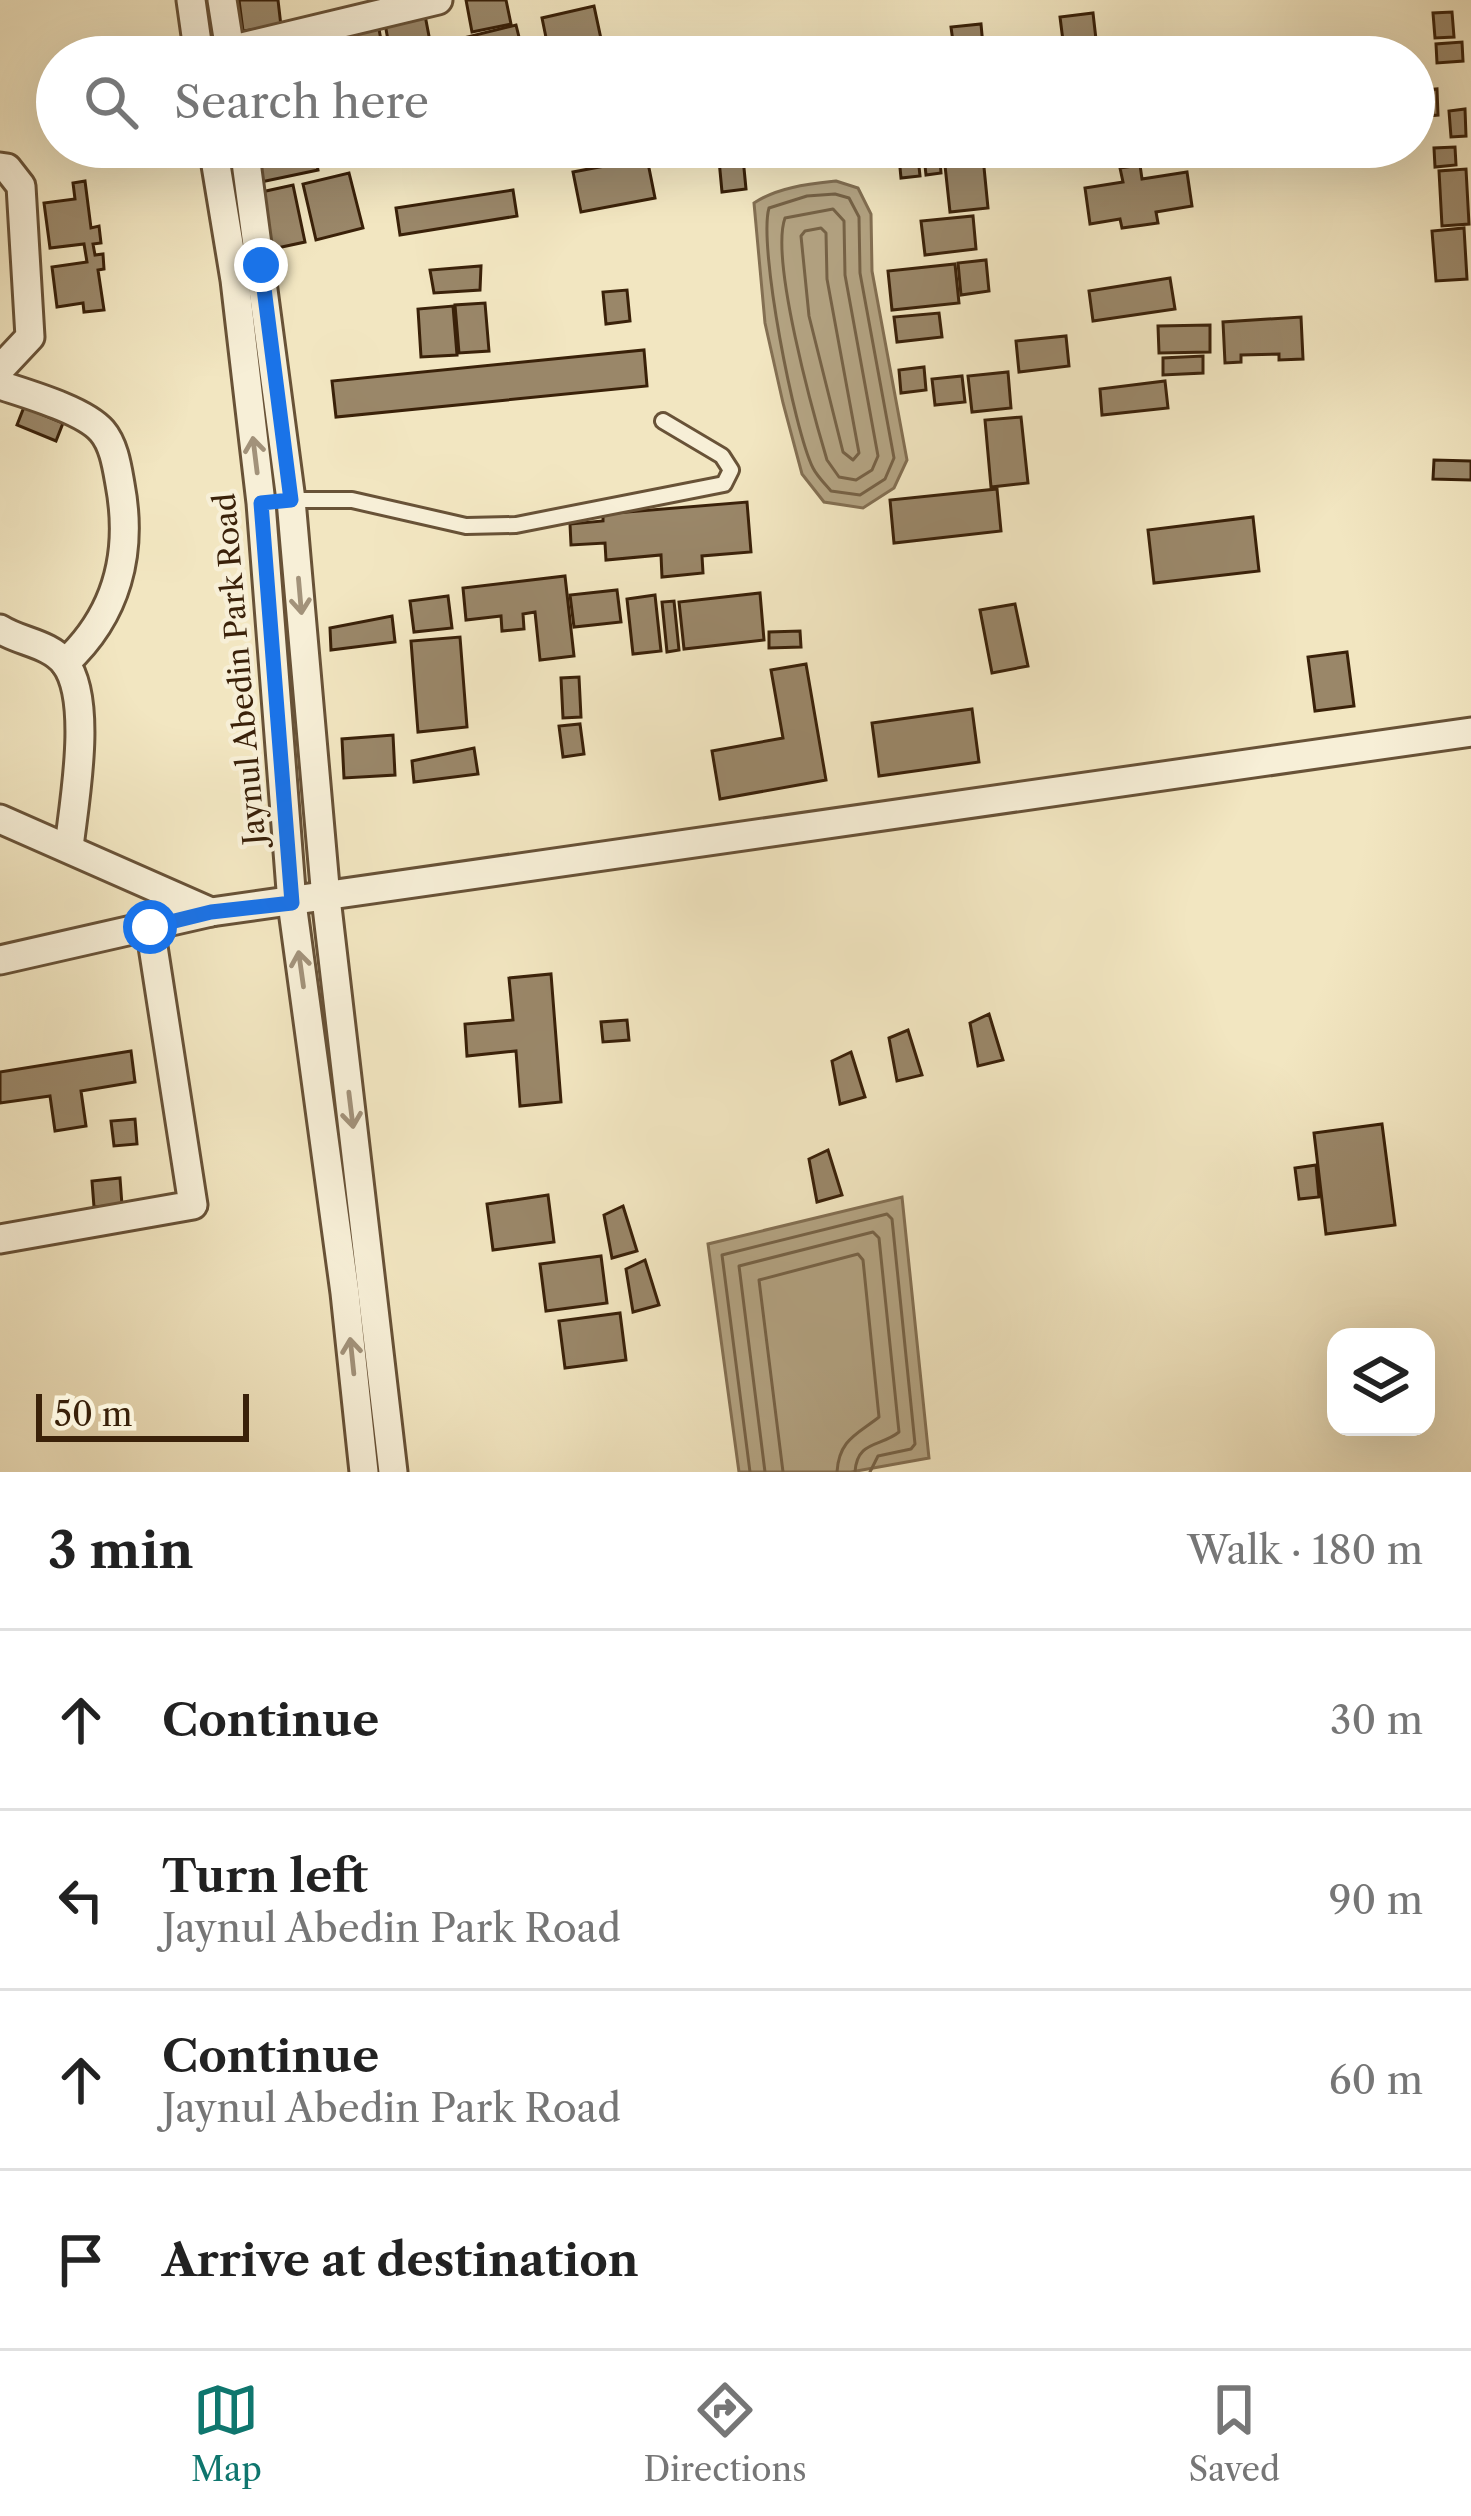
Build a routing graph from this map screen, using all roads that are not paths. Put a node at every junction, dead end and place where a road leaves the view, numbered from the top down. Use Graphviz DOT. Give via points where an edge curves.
graph roads {
  1 [pos="190,0"];
  2 [pos="222,0"];
  3 [pos="438,0"];
  4 [pos="196,36"];
  5 [pos="227,36"];
  6 [pos="297,36"];
  7 [pos="0,167"];
  8 [pos="216,168"];
  9 [pos="247,168"];
  10 [pos="0,369"];
  11 [pos="0,385"];
  12 [pos="663,421"];
  13 [pos="291,500"];
  14 [pos="261,503"];
  15 [pos="0,629"];
  16 [pos="65,663"];
  17 [pos="1471,732"];
  18 [pos="0,819"];
  19 [pos="69,847"];
  20 [pos="326,898"];
  21 [pos="292,903"];
  22 [pos="211,912"];
  23 [pos="150,927"];
  24 [pos="0,960"];
  25 [pos="0,1239"];
  26 [pos="358,1291"];
  27 [pos="364,1472"];
  28 [pos="393,1472"];
  1 -- 4 [label="street"];
  2 -- 5 [label="street"];
  3 -- 6 [label="street"];
  7 -- 10 [label="street" via="21,186 30,337"];
  14 -- 8 [label="street, Jaynul Abedin Park Road, one-way"];
  9 -- 13 [label="street, Jaynul Abedin Park Road"];
  11 -- 16 [label="street" via="101,430 116,459 123,566 109,608"];
  12 -- 13 [label="lane" via="722,456 731,470 724,484 517,525 466,526 352,500"];
  13 -- 14 [label="lane"];
  13 -- 20 [label="street, Jaynul Abedin Park Road, one-way"];
  14 -- 21 [label="street, Jaynul Abedin Park Road"];
  15 -- 16 [label="street"];
  16 -- 19 [label="street" via="78,730"];
  17 -- 20 [label="street"];
  18 -- 19 [label="street"];
  19 -- 22 [label="street"];
  20 -- 21 [label="street"];
  20 -- 26 [label="street, Jaynul Abedin Park Road, one-way"];
  21 -- 22 [label="street"];
  26 -- 21 [label="street, Jaynul Abedin Park Road, one-way"];
  22 -- 23 [label="street"];
  23 -- 24 [label="street"];
  23 -- 25 [label="street" via="193,1205"];
  27 -- 26 [label="street, Jaynul Abedin Park Road, one-way"];
  26 -- 28 [label="street, Jaynul Abedin Park Road"];
}
